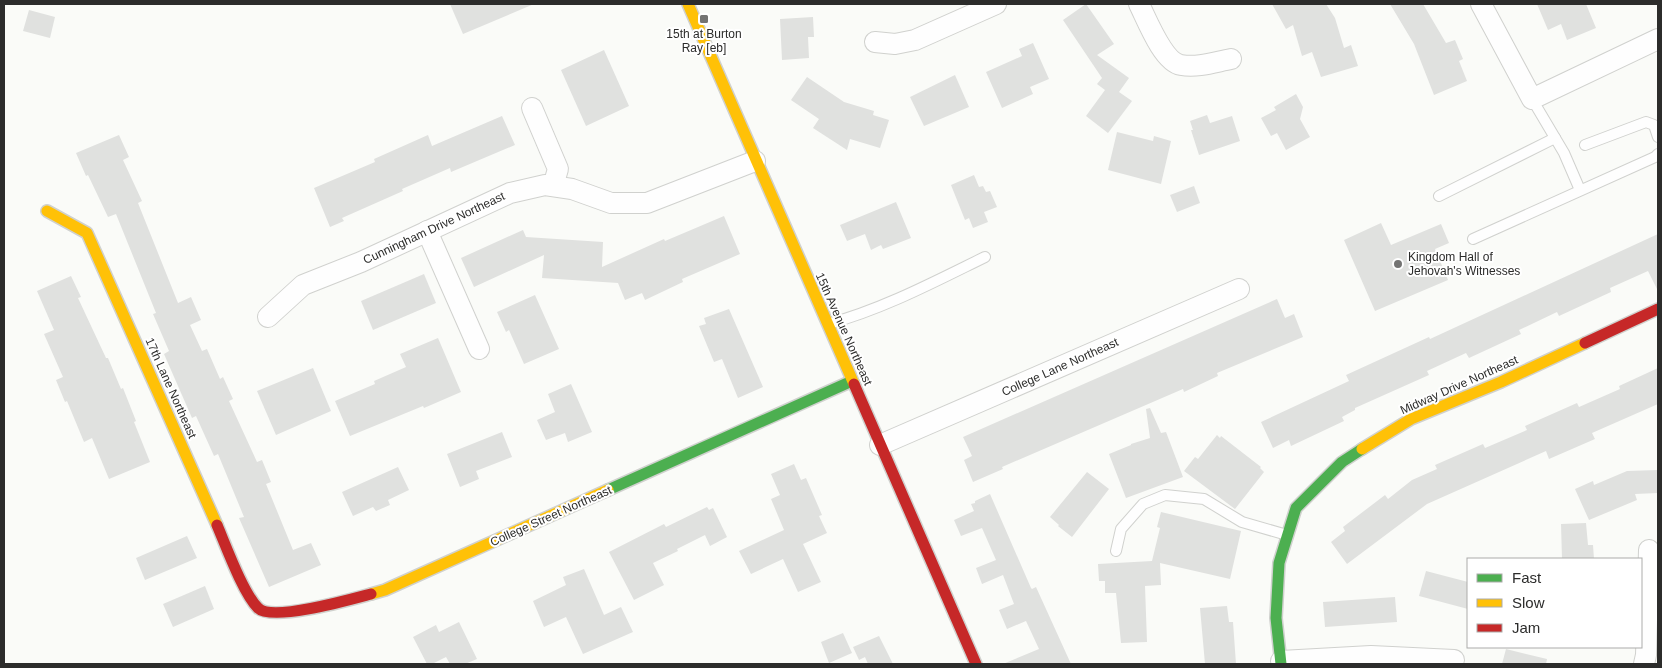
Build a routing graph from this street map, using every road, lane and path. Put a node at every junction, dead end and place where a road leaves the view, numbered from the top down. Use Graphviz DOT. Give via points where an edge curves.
graph roads {
  1 [pos="688,4"];
  2 [pos="996,4"];
  3 [pos="1139,4"];
  4 [pos="1481,4"];
  5 [pos="1658,39"];
  6 [pos="875,42"];
  7 [pos="1231,59"];
  8 [pos="1532,99"];
  9 [pos="532,108"];
  10 [pos="1658,137"];
  11 [pos="1555,138"];
  12 [pos="1585,145"];
  13 [pos="1658,154"];
  14 [pos="755,161"];
  15 [pos="554,186"];
  16 [pos="1580,190"];
  17 [pos="1438,196"];
  18 [pos="48,211"];
  19 [pos="427,232"];
  20 [pos="1473,239"];
  21 [pos="985,257"];
  22 [pos="1239,289"];
  23 [pos="1658,309"];
  24 [pos="268,317"];
  25 [pos="827,324"];
  26 [pos="479,349"];
  27 [pos="852,382"];
  28 [pos="880,445"];
  29 [pos="1288,536"];
  30 [pos="1649,550"];
  31 [pos="1116,551"];
  32 [pos="248,595"];
  33 [pos="1454,660"];
  34 [pos="1281,662"];
  35 [pos="976,664"];
  36 [pos="1644,664"];
  1 -- 14 [label="street, 15th Avenue Northeast"];
  2 -- 6 [label="street" via="915,40 895,44"];
  3 -- 7 [label="street" via="1166,56 1180,65"];
  4 -- 8 [label="street"];
  5 -- 8 [label="street"];
  8 -- 11 [label="lane"];
  9 -- 15 [label="street" via="558,169"];
  10 -- 12 [label="lane" via="1654,125 1646,122"];
  11 -- 16 [label="lane"];
  11 -- 17 [label="lane"];
  13 -- 16 [label="lane"];
  14 -- 15 [label="street, Cunningham Drive Northeast" via="647,203 611,203"];
  14 -- 25 [label="street, 15th Avenue Northeast"];
  15 -- 19 [label="street, Cunningham Drive Northeast" via="510,193"];
  16 -- 20 [label="lane"];
  18 -- 32 [label="street, 17th Lane Northeast" via="87,233"];
  19 -- 24 [label="street, Cunningham Drive Northeast" via="302,286"];
  19 -- 26 [label="street"];
  21 -- 25 [label="lane" via="902,296"];
  22 -- 28 [label="street, College Lane Northeast"];
  23 -- 29 [label="street, Midway Drive Northeast" via="1501,382 1412,419 1342,462 1296,508"];
  25 -- 27 [label="street, 15th Avenue Northeast"];
  27 -- 28 [label="street, 15th Avenue Northeast"];
  27 -- 32 [label="street, College Street Northeast" via="385,590 362,598 277,614 260,610"];
  28 -- 35 [label="street, 15th Avenue Northeast"];
  29 -- 31 [label="lane" via="1242,522 1204,499 1165,495 1143,504 1120,528"];
  29 -- 34 [label="street, Midway Drive Northeast" via="1279,563 1276,609"];
  30 -- 36 [label="street"];
  33 -- 34 [label="street" via="1371,656"];
}
